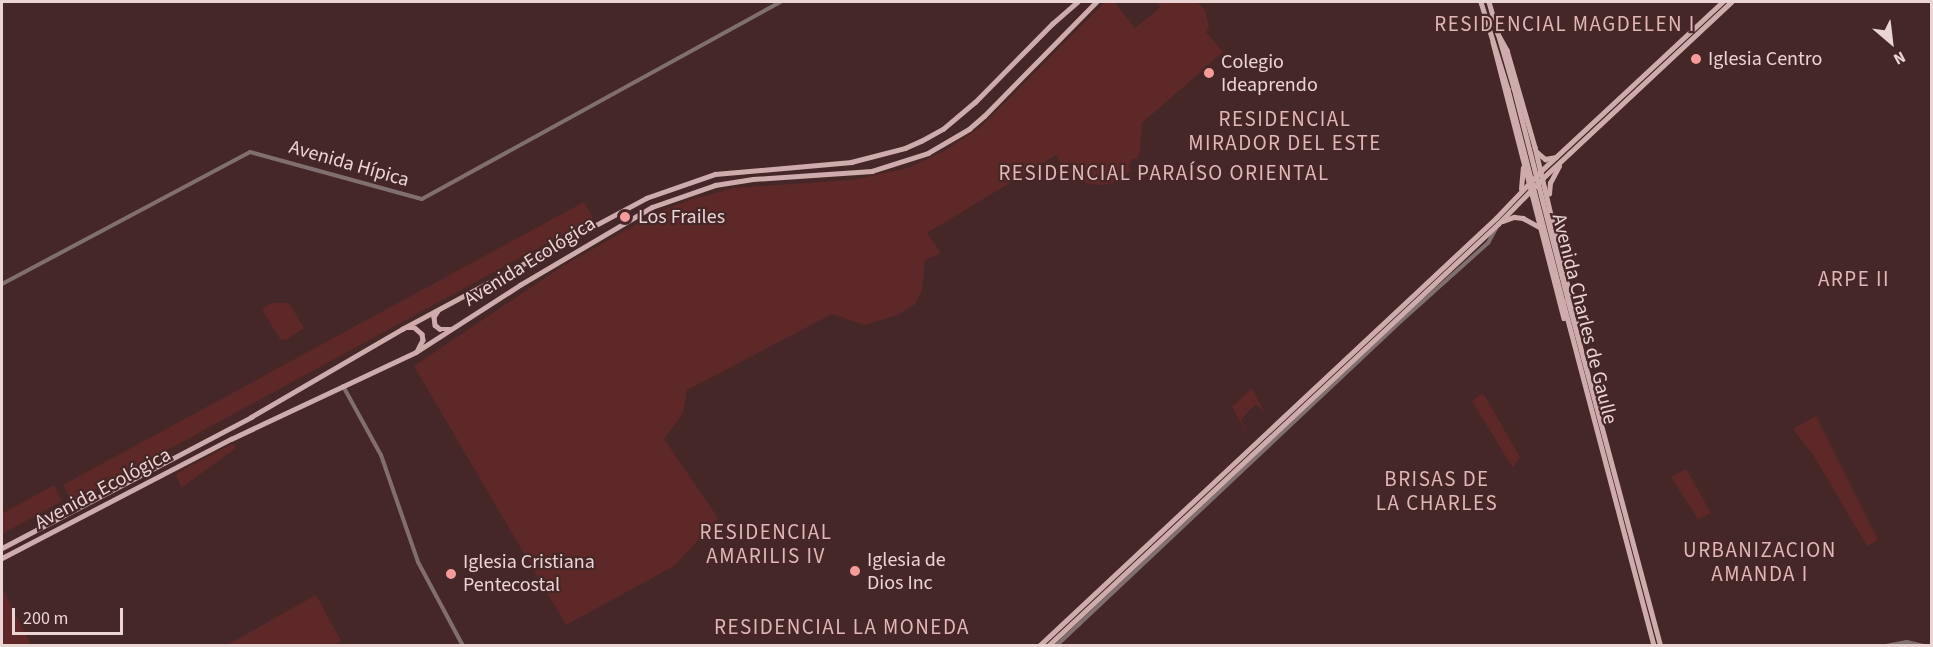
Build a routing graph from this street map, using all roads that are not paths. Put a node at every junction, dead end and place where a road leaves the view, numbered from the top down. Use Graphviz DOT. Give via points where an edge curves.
graph roads {
  1 [pos="780,2"];
  2 [pos="1077,2"];
  3 [pos="1096,2"];
  4 [pos="1481,2"];
  5 [pos="1489,2"];
  6 [pos="1722,2"];
  7 [pos="1731,2"];
  8 [pos="1497,32"];
  9 [pos="1493,42"];
  10 [pos="1511,88"];
  11 [pos="1535,147"];
  12 [pos="1522,153"];
  13 [pos="1563,156"];
  14 [pos="1541,171"];
  15 [pos="1543,178"];
  16 [pos="1529,183"];
  17 [pos="1531,190"];
  18 [pos="1510,204"];
  19 [pos="1553,215"];
  20 [pos="1498,224"];
  21 [pos="1540,228"];
  22 [pos="2,284"];
  23 [pos="1565,301"];
  24 [pos="442,307"];
  25 [pos="402,329"];
  26 [pos="453,329"];
  27 [pos="1579,338"];
  28 [pos="1571,339"];
  29 [pos="417,352"];
  30 [pos="343,386"];
  31 [pos="2,548"];
  32 [pos="2,558"];
  33 [pos="1642,576"];
  34 [pos="1636,578"];
  35 [pos="1655,635"];
  36 [pos="463,645"];
  37 [pos="1039,645"];
  38 [pos="1048,645"];
  39 [pos="1056,645"];
  40 [pos="1654,645"];
  41 [pos="1661,645"];
  42 [pos="1886,645"];
  43 [pos="1924,645"];
  1 -- 22 [label="street, Avenida Hípica" via="422,199 249,152"];
  2 -- 24 [label="main road" via="975,102 943,129 921,141 868,159 728,172 669,188"];
  3 -- 26 [label="main road, Avenida Ecológica" via="984,116 928,153 872,171 753,179 696,190 652,207 606,232"];
  4 -- 9 [label="main road, Avenida Charles de Gaulle"];
  5 -- 8 [label="main road, Avenida Charles de Gaulle"];
  6 -- 13 [label="main road"];
  7 -- 13 [label="main road"];
  8 -- 10 [label="main road, Avenida Charles de Gaulle"];
  8 -- 11 [label="main road" via="1507,50"];
  9 -- 10 [label="main road, Avenida Charles de Gaulle"];
  9 -- 12 [label="main road"];
  10 -- 23 [label="main road, Avenida Charles de Gaulle, bridge"];
  11 -- 13 [label="main road" via="1545,159"];
  11 -- 14 [label="main road"];
  12 -- 16 [label="main road"];
  12 -- 18 [label="main road" via="1524,183"];
  13 -- 14 [label="main road"];
  13 -- 15 [label="main road"];
  13 -- 19 [label="main road" via="1549,188"];
  14 -- 15 [label="main road"];
  14 -- 16 [label="main road"];
  15 -- 17 [label="main road"];
  15 -- 19 [label="main road"];
  16 -- 17 [label="main road"];
  16 -- 18 [label="main road"];
  17 -- 20 [label="main road"];
  17 -- 21 [label="main road"];
  18 -- 37 [label="main road"];
  19 -- 27 [label="main road"];
  20 -- 21 [label="main road" via="1514,217"];
  20 -- 38 [label="main road"];
  20 -- 39 [label="street" via="1488,243"];
  21 -- 28 [label="main road"];
  23 -- 27 [label="main road, Avenida Charles de Gaulle"];
  23 -- 28 [label="main road, Avenida Charles de Gaulle"];
  24 -- 25 [label="main road"];
  24 -- 26 [label="main road" via="434,317 435,325"];
  25 -- 29 [label="main road" via="415,328 422,334"];
  25 -- 31 [label="main road" via="251,417"];
  26 -- 29 [label="main road, Avenida Ecológica"];
  27 -- 33 [label="main road, Avenida Charles de Gaulle"];
  28 -- 34 [label="main road, Avenida Charles de Gaulle"];
  29 -- 30 [label="main road, Avenida Ecológica"];
  30 -- 32 [label="main road, Avenida Ecológica" via="231,439"];
  30 -- 36 [label="street" via="381,455 418,562"];
  33 -- 34 [label="main road"];
  33 -- 35 [label="main road, Avenida Charles de Gaulle"];
  34 -- 35 [label="main road, Avenida Charles de Gaulle"];
  35 -- 40 [label="main road, Avenida Charles de Gaulle"];
  35 -- 41 [label="main road, Avenida Charles de Gaulle"];
  42 -- 43 [label="street"];
}
